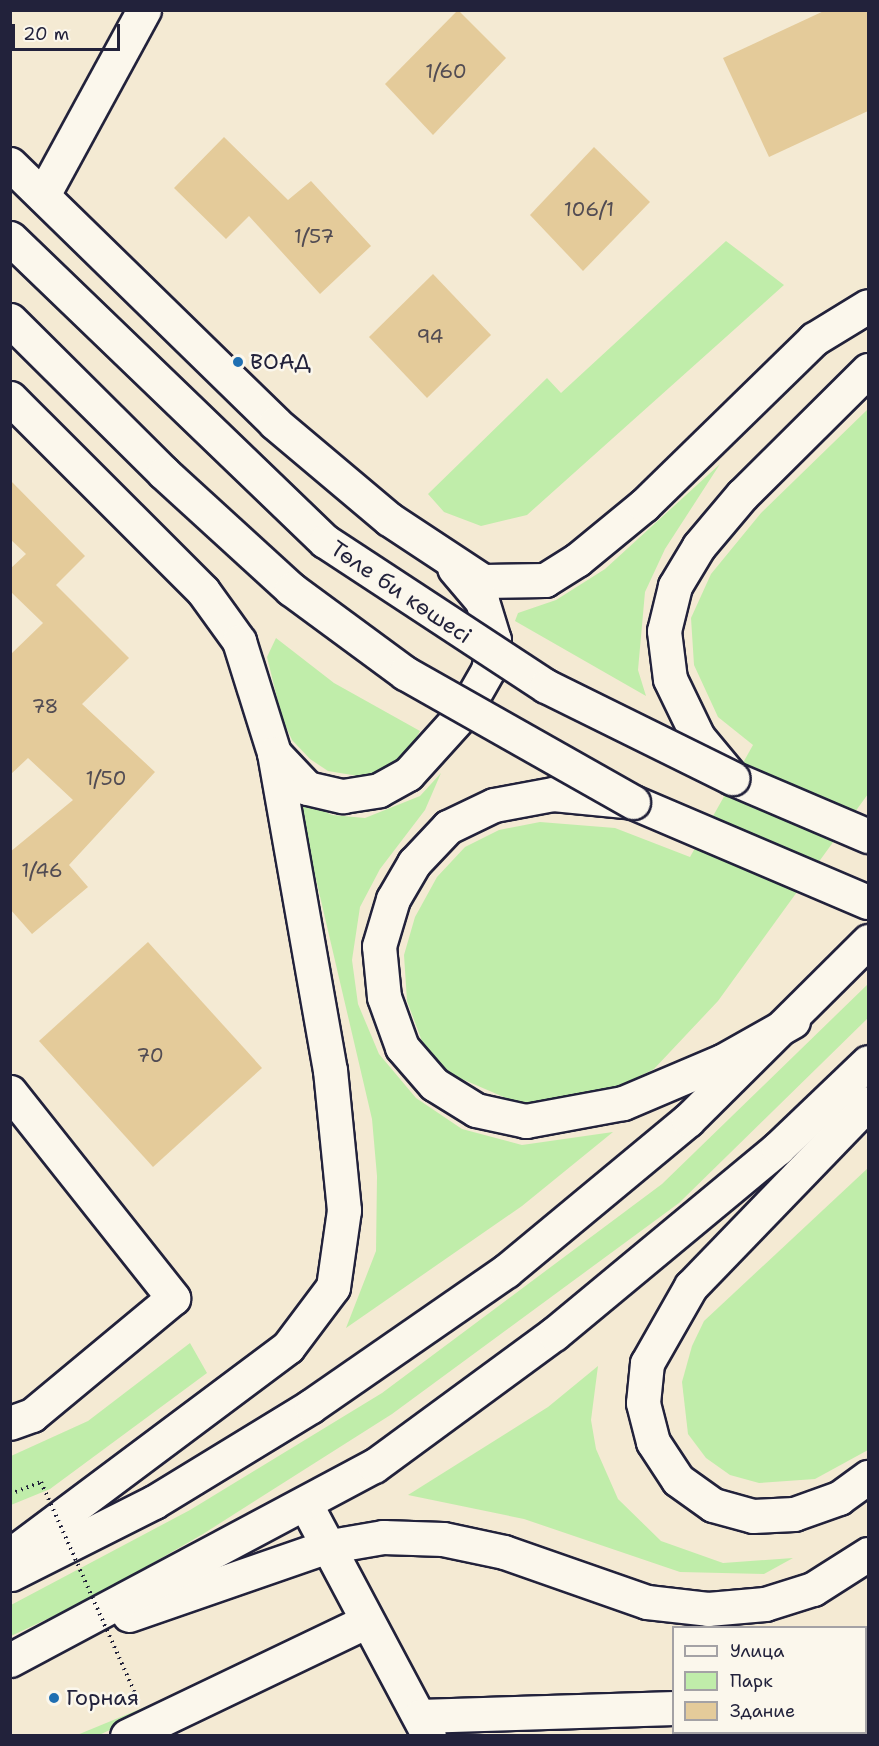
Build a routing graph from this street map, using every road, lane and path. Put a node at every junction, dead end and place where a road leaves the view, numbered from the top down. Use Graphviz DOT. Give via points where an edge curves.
graph roads {
  1 [pos="144,10"];
  2 [pos="10,164"];
  3 [pos="43,195"];
  4 [pos="10,238"];
  5 [pos="868,306"];
  6 [pos="10,320"];
  7 [pos="868,370"];
  8 [pos="10,398"];
  9 [pos="450,564"];
  10 [pos="274,753"];
  11 [pos="732,778"];
  12 [pos="633,802"];
  13 [pos="868,836"];
  14 [pos="868,902"];
  15 [pos="868,921"];
  16 [pos="868,941"];
  17 [pos="837,976"];
  18 [pos="793,1021"];
  19 [pos="868,1062"];
  20 [pos="10,1092"];
  21 [pos="868,1103"];
  22 [pos="10,1424"];
  23 [pos="868,1477"];
  24 [pos="10,1494"];
  25 [pos="305,1503"];
  26 [pos="325,1547"];
  27 [pos="868,1554"];
  28 [pos="10,1555"];
  29 [pos="10,1574"];
  30 [pos="367,1621"];
  31 [pos="22,1654"];
  32 [pos="135,1693"];
  33 [pos="672,1708"];
  34 [pos="425,1726"];
  35 [pos="127,1736"];
  1 -- 3 [label="main road"];
  2 -- 3 [label="main road"];
  3 -- 9 [label="main road" via="275,423"];
  4 -- 11 [label="main road, Төле би көшесі, bridge" via="202,429 325,542 438,620 546,686"];
  5 -- 9 [label="main road" via="814,339 644,506 545,580 483,581"];
  6 -- 12 [label="main road, bridge" via="164,473 291,589 405,673"];
  7 -- 11 [label="main road" via="742,495 675,586 664,631 670,679 698,737"];
  8 -- 10 [label="main road" via="203,591 239,641"];
  9 -- 10 [label="main road" via="482,601 494,640 488,670 445,734 408,774 379,790 343,796 307,788"];
  10 -- 28 [label="main road" via="330,1070 344,1210 333,1287 288,1347"];
  11 -- 13 [label="main road, Төле би көшесі"];
  12 -- 14 [label="main road"];
  12 -- 18 [label="main road" via="553,794 494,805 448,827 414,863 393,899 380,946 384,997 402,1047 434,1084 476,1110 526,1121 573,1116 623,1103 722,1061"];
  15 -- 17 [label="main road"];
  16 -- 17 [label="main road"];
  17 -- 18 [label="main road"];
  18 -- 29 [label="main road" via="688,1120 506,1271 262,1436 154,1502"];
  19 -- 25 [label="main road" via="778,1148 554,1334 374,1466"];
  20 -- 22 [label="main road" via="173,1298 32,1415"];
  21 -- 23 [label="main road" via="691,1286 647,1363 643,1403 653,1442 678,1480 713,1505 753,1516 794,1514 839,1498"];
  24 -- 32 [label="path, bridge" via="41,1482"];
  25 -- 26 [label="main road"];
  25 -- 31 [label="main road"];
  26 -- 27 [label="main road" via="382,1537 442,1539 504,1552 648,1602 708,1609 765,1604 813,1589"];
  26 -- 30 [label="main road"];
  26 -- 31 [label="main road"];
  30 -- 34 [label="main road"];
  30 -- 35 [label="main road"];
  33 -- 34 [label="main road"];
}
